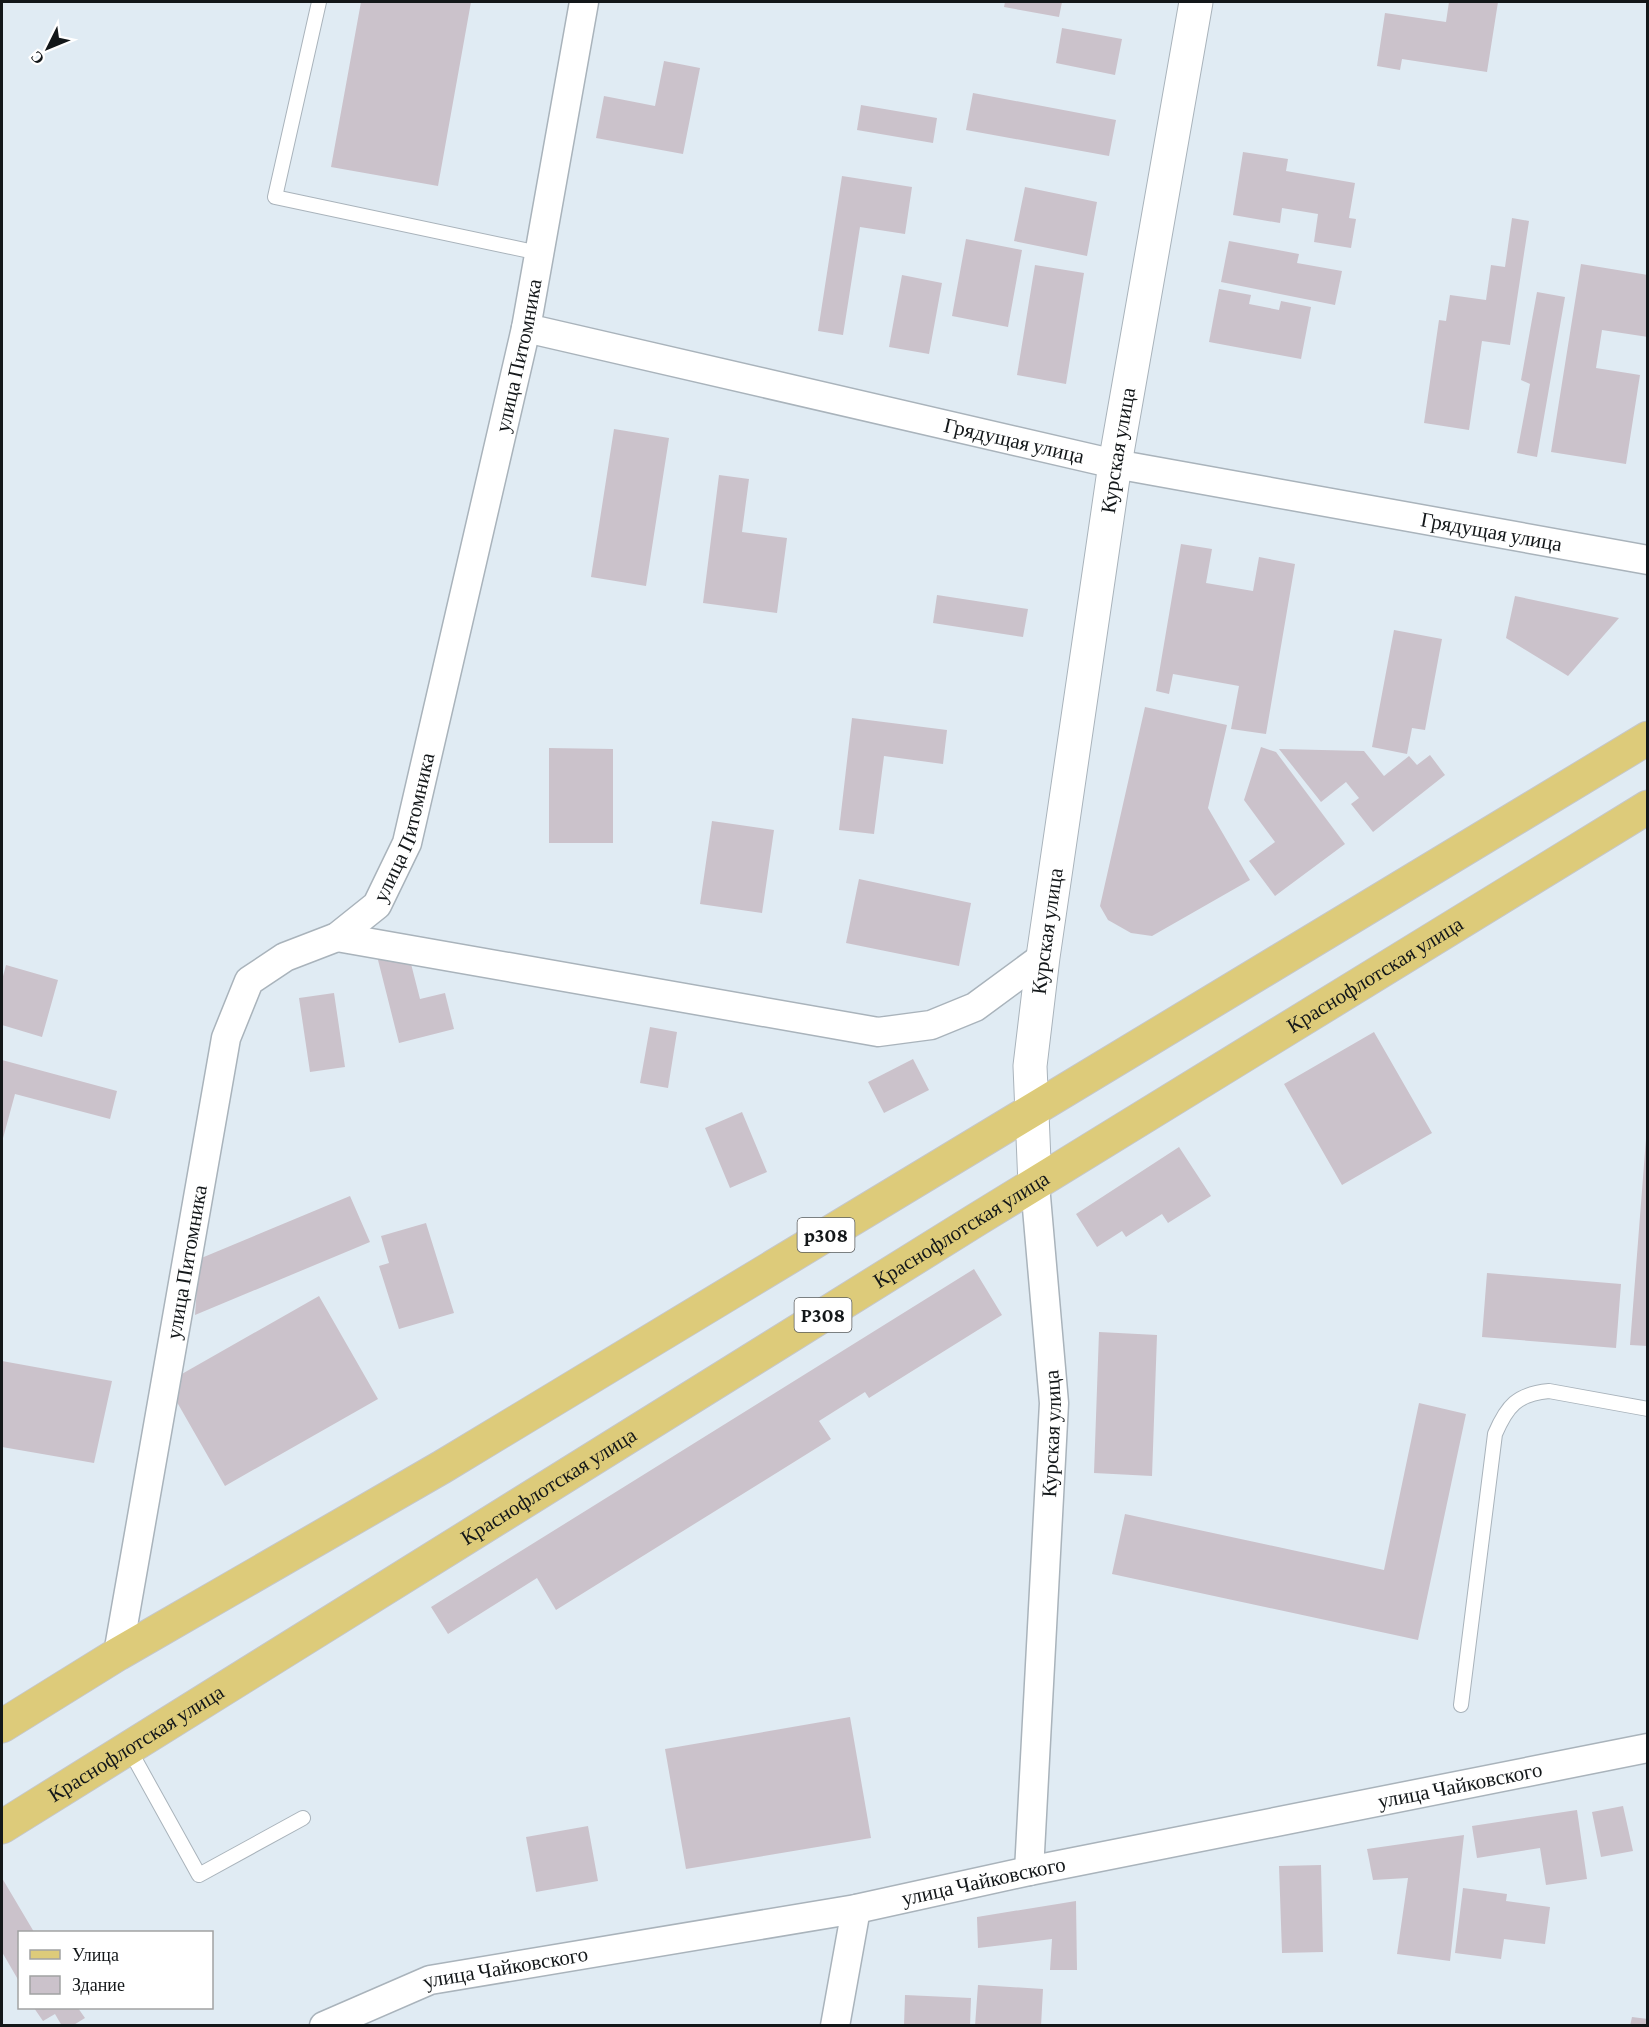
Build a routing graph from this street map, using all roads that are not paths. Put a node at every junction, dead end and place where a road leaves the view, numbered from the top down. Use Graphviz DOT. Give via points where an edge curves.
graph roads {
  1 [pos="319,2"];
  2 [pos="584,2"];
  3 [pos="1196,2"];
  4 [pos="539,253"];
  5 [pos="525,328"];
  6 [pos="1115,464"];
  7 [pos="1647,560"];
  8 [pos="1647,738"];
  9 [pos="1647,807"];
  10 [pos="337,937"];
  11 [pos="1042,957"];
  12 [pos="1030,1113"];
  13 [pos="1035,1185"];
  14 [pos="1647,1409"];
  15 [pos="118,1654"];
  16 [pos="1461,1705"];
  17 [pos="2,1726"];
  18 [pos="128,1747"];
  19 [pos="1647,1748"];
  20 [pos="303,1818"];
  21 [pos="2,1827"];
  22 [pos="1029,1871"];
  23 [pos="855,1909"];
  24 [pos="324,2025"];
  25 [pos="835,2025"];
  1 -- 4 [label="lane" via="275,197"];
  2 -- 4 [label="street, улица Питомника"];
  3 -- 6 [label="street, Курская улица"];
  4 -- 5 [label="street, улица Питомника"];
  5 -- 6 [label="street, Грядущая улица"];
  5 -- 10 [label="street, улица Питомника" via="407,843 377,905"];
  6 -- 7 [label="street, Грядущая улица"];
  6 -- 11 [label="street, Курская улица"];
  8 -- 12 [label="main road, p308"];
  9 -- 13 [label="main road, Краснофлотская улица / P308"];
  10 -- 11 [label="street" via="878,1032 931,1025 975,1007"];
  10 -- 15 [label="street, улица Питомника" via="285,957 249,981 226,1038"];
  11 -- 12 [label="street, Курская улица" via="1030,1066"];
  12 -- 13 [label="street, Курская улица"];
  12 -- 15 [label="main road, p308" via="442,1467"];
  13 -- 18 [label="main road, Краснофлотская улица / P308"];
  13 -- 22 [label="street, Курская улица" via="1054,1403"];
  14 -- 16 [label="lane" via="1549,1391 1518,1400 1504,1413 1495,1434"];
  15 -- 17 [label="main road, p308"];
  18 -- 20 [label="lane" via="199,1875"];
  18 -- 21 [label="main road, Краснофлотская улица / P308"];
  19 -- 22 [label="street, улица Чайковского"];
  22 -- 23 [label="street, улица Чайковского"];
  23 -- 24 [label="street, улица Чайковского" via="430,1980"];
  23 -- 25 [label="street"];
}
